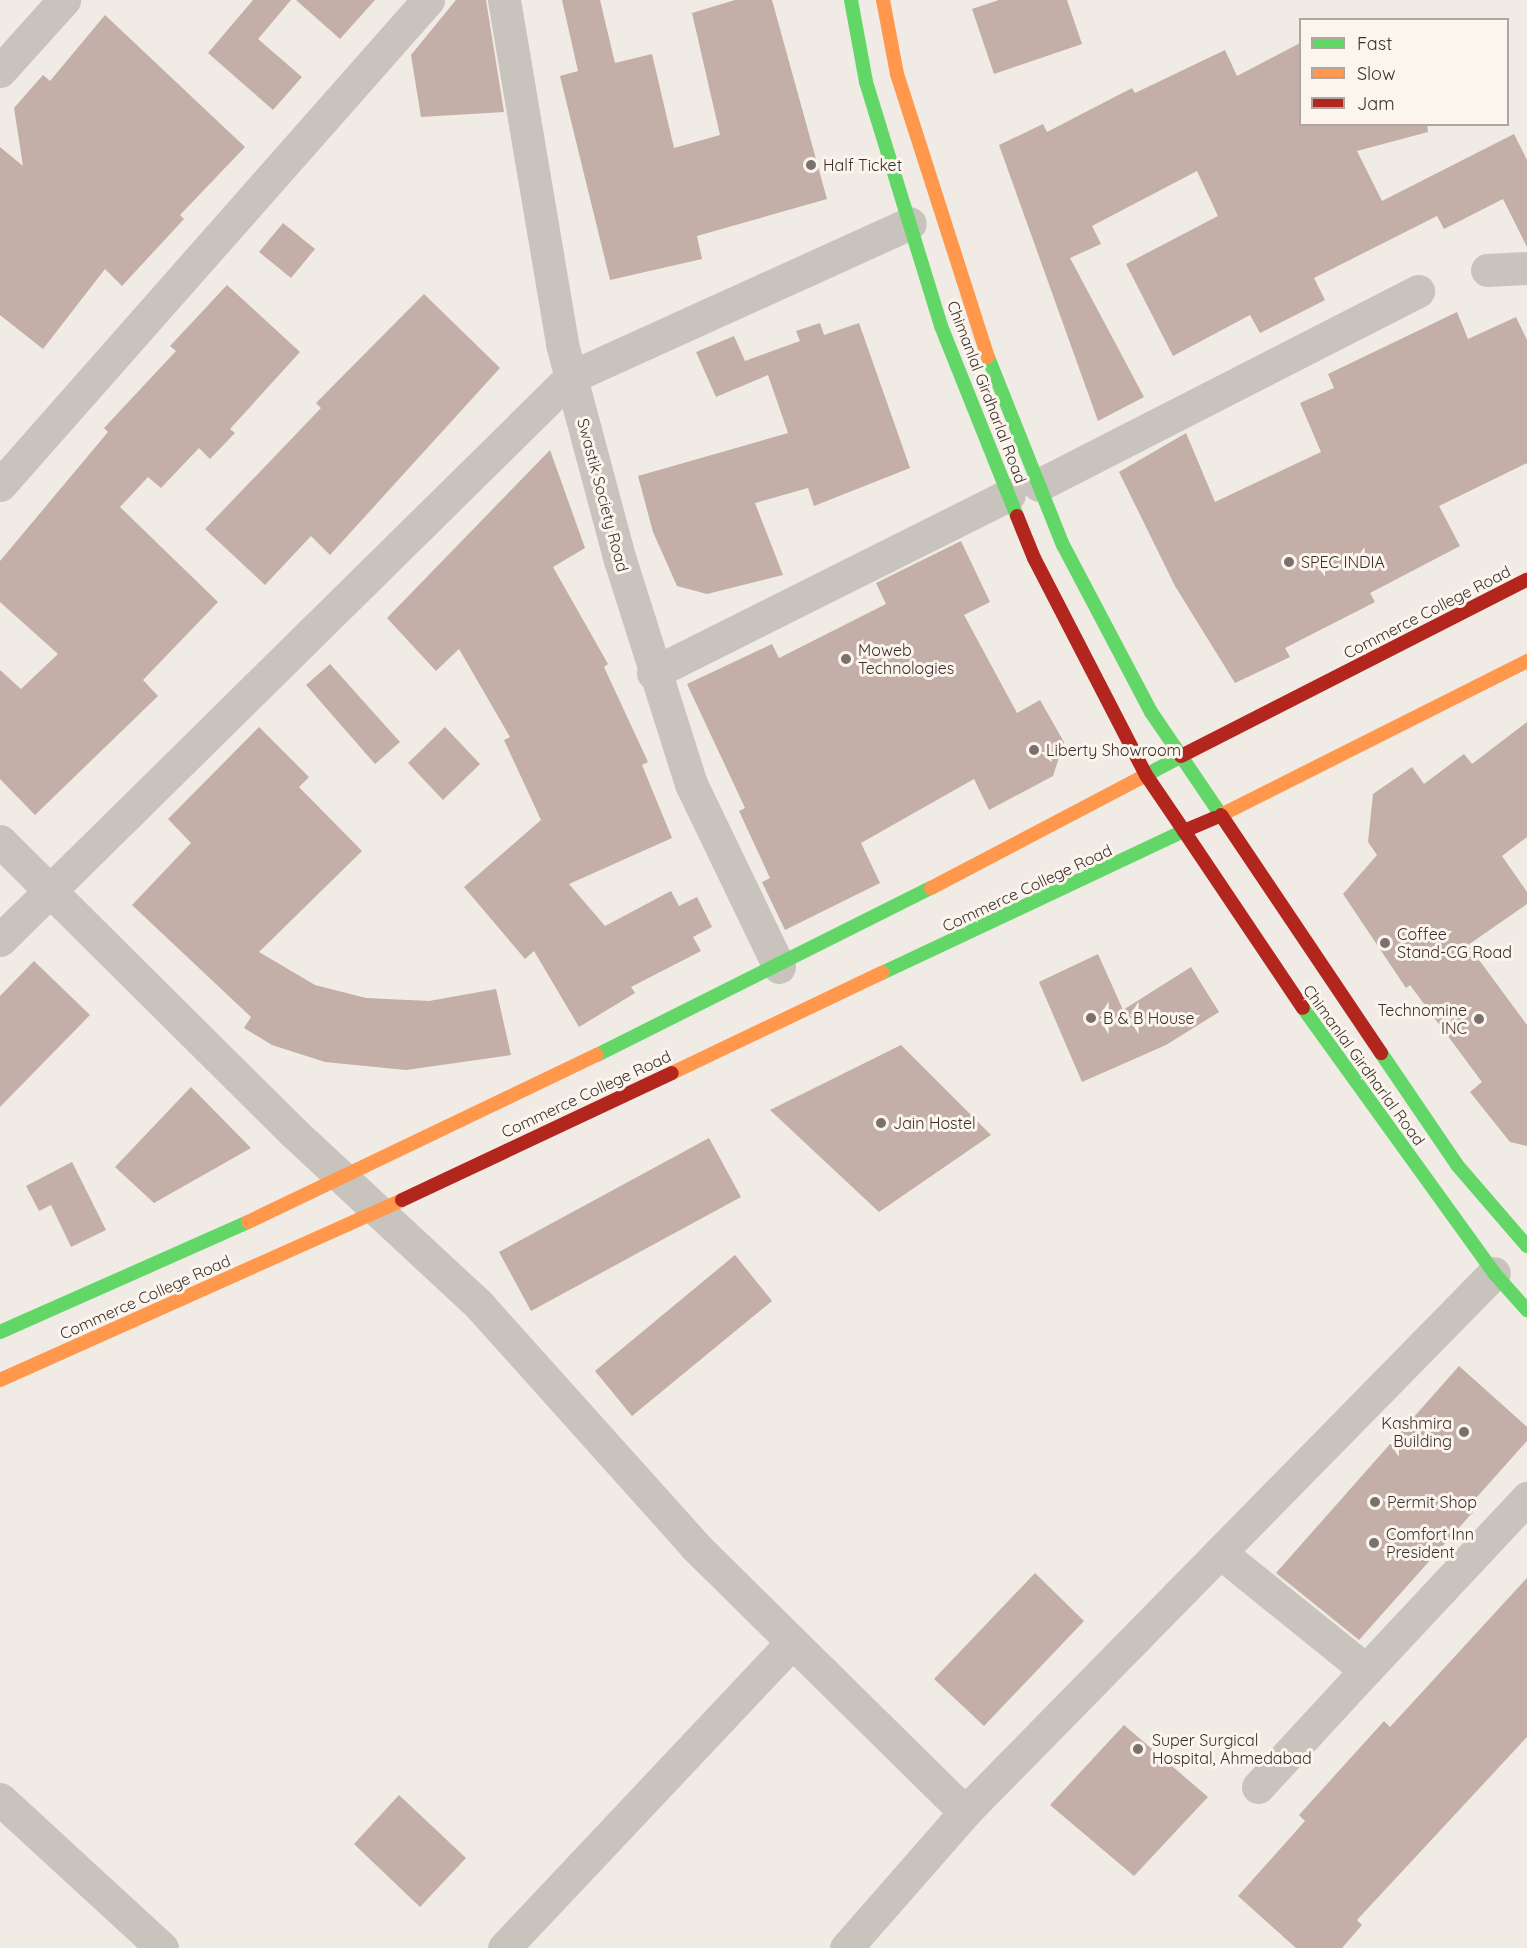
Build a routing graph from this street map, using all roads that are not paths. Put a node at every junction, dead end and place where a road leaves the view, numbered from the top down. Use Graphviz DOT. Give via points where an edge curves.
graph roads {
  1 [pos="64,0"];
  2 [pos="428,0"];
  3 [pos="504,0"];
  4 [pos="851,0"];
  5 [pos="883,0"];
  6 [pos="0,71"];
  7 [pos="910,223"];
  8 [pos="1527,268"];
  9 [pos="1487,270"];
  10 [pos="1418,291"];
  11 [pos="571,377"];
  12 [pos="0,485"];
  13 [pos="1024,490"];
  14 [pos="1527,580"];
  15 [pos="1527,660"];
  16 [pos="653,674"];
  17 [pos="1181,756"];
  18 [pos="1146,775"];
  19 [pos="1221,815"];
  20 [pos="1184,831"];
  21 [pos="0,841"];
  22 [pos="50,891"];
  23 [pos="0,940"];
  24 [pos="779,967"];
  25 [pos="344,1176"];
  26 [pos="380,1209"];
  27 [pos="1527,1246"];
  28 [pos="1494,1273"];
  29 [pos="1527,1310"];
  30 [pos="0,1332"];
  31 [pos="0,1380"];
  32 [pos="1527,1498"];
  33 [pos="1222,1554"];
  34 [pos="791,1643"];
  35 [pos="1366,1670"];
  36 [pos="1258,1787"];
  37 [pos="0,1799"];
  38 [pos="965,1812"];
  39 [pos="161,1948"];
  40 [pos="504,1948"];
  41 [pos="846,1948"];
  1 -- 6 [label="street"];
  2 -- 12 [label="street"];
  3 -- 11 [label="street, Swastik Society Road"];
  4 -- 7 [label="main road, Chimanlal Girdharlal Road" via="866,82"];
  5 -- 13 [label="main road, Chimanlal Girdharlal Road" via="897,74"];
  7 -- 11 [label="street"];
  7 -- 13 [label="main road, Chimanlal Girdharlal Road" via="941,326"];
  8 -- 9 [label="street"];
  10 -- 13 [label="street"];
  11 -- 16 [label="street, Swastik Society Road"];
  11 -- 22 [label="street"];
  13 -- 16 [label="street"];
  13 -- 17 [label="main road, Chimanlal Girdharlal Road" via="1074,566 1151,712"];
  13 -- 18 [label="main road, Chimanlal Girdharlal Road" via="1034,558"];
  14 -- 17 [label="main road, Commerce College Road"];
  15 -- 19 [label="main road"];
  16 -- 24 [label="street, Swastik Society Road" via="691,784"];
  17 -- 18 [label="main road, Commerce College Road"];
  17 -- 19 [label="main road, Chimanlal Girdharlal Road"];
  18 -- 20 [label="main road, Chimanlal Girdharlal Road"];
  18 -- 24 [label="main road, Commerce College Road"];
  19 -- 20 [label="main road, Commerce College Road"];
  19 -- 27 [label="main road, Chimanlal Girdharlal Road" via="1456,1165"];
  20 -- 26 [label="main road, Commerce College Road"];
  20 -- 28 [label="main road, Chimanlal Girdharlal Road" via="1317,1029"];
  21 -- 22 [label="street"];
  22 -- 23 [label="street"];
  22 -- 25 [label="street" via="292,1131"];
  24 -- 25 [label="main road, Commerce College Road"];
  25 -- 26 [label="street"];
  25 -- 30 [label="main road, Commerce College Road"];
  26 -- 31 [label="main road, Commerce College Road"];
  26 -- 34 [label="street" via="480,1306 694,1546"];
  28 -- 29 [label="main road, Chimanlal Girdharlal Road"];
  28 -- 33 [label="street" via="1367,1398"];
  32 -- 35 [label="street"];
  33 -- 35 [label="street"];
  33 -- 38 [label="street"];
  34 -- 38 [label="street"];
  34 -- 40 [label="street"];
  35 -- 36 [label="street"];
  37 -- 39 [label="street"];
  38 -- 41 [label="street"];
}
